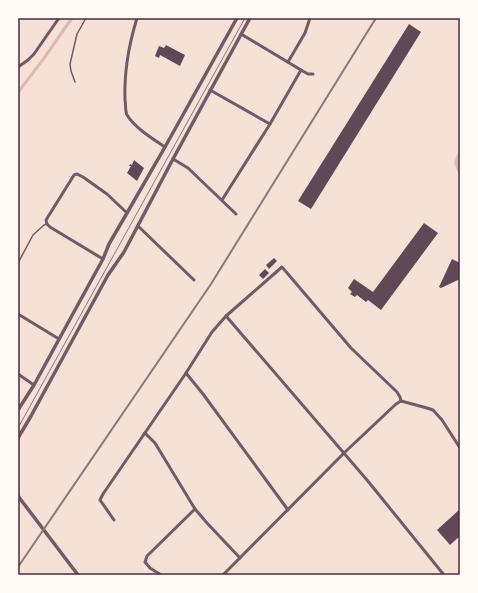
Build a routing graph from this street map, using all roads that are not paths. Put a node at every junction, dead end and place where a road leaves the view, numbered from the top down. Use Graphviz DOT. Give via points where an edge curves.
graph roads {
  1 [pos="59,18"];
  2 [pos="86,18"];
  3 [pos="137,18"];
  4 [pos="237,18"];
  5 [pos="250,18"];
  6 [pos="310,18"];
  7 [pos="241,34"];
  8 [pos="288,62"];
  9 [pos="18,67"];
  10 [pos="301,70"];
  11 [pos="313,74"];
  12 [pos="75,82"];
  13 [pos="210,90"];
  14 [pos="270,124"];
  15 [pos="165,147"];
  16 [pos="173,159"];
  17 [pos="222,200"];
  18 [pos="127,213"];
  19 [pos="236,214"];
  20 [pos="47,224"];
  21 [pos="138,226"];
  22 [pos="103,259"];
  23 [pos="18,263"];
  24 [pos="194,280"];
  25 [pos="18,314"];
  26 [pos="226,316"];
  27 [pos="59,339"];
  28 [pos="186,373"];
  29 [pos="18,374"];
  30 [pos="34,385"];
  31 [pos="401,401"];
  32 [pos="18,410"];
  33 [pos="145,432"];
  34 [pos="18,438"];
  35 [pos="460,448"];
  36 [pos="344,453"];
  37 [pos="18,496"];
  38 [pos="195,509"];
  39 [pos="288,510"];
  40 [pos="114,520"];
  41 [pos="240,558"];
  42 [pos="78,575"];
  43 [pos="161,575"];
  44 [pos="223,575"];
  45 [pos="444,575"];
  1 -- 9 [label="street" via="34,54"];
  2 -- 12 [label="lane" via="77,34 70,64"];
  3 -- 15 [label="street" via="124,84 126,114 132,122"];
  4 -- 15 [label="street"];
  5 -- 7 [label="street"];
  6 -- 8 [label="street" via="305,33"];
  7 -- 8 [label="street"];
  7 -- 13 [label="street"];
  8 -- 10 [label="street"];
  10 -- 11 [label="street"];
  10 -- 14 [label="street"];
  13 -- 14 [label="street"];
  13 -- 16 [label="street"];
  14 -- 17 [label="street"];
  15 -- 18 [label="street"];
  16 -- 17 [label="street" via="188,168"];
  16 -- 21 [label="street"];
  17 -- 19 [label="street"];
  18 -- 20 [label="street" via="107,194 77,174 46,220"];
  18 -- 22 [label="street"];
  20 -- 22 [label="street"];
  20 -- 23 [label="lane" via="33,235"];
  21 -- 24 [label="street"];
  21 -- 34 [label="street"];
  22 -- 27 [label="street"];
  25 -- 27 [label="street"];
  26 -- 28 [label="street" via="212,332"];
  26 -- 31 [label="street" via="282,266 351,348 398,394"];
  26 -- 36 [label="street"];
  27 -- 30 [label="street"];
  28 -- 33 [label="street"];
  28 -- 39 [label="street"];
  29 -- 30 [label="street"];
  30 -- 32 [label="street"];
  31 -- 35 [label="street" via="433,410"];
  31 -- 36 [label="street"];
  33 -- 38 [label="street" via="155,442"];
  33 -- 40 [label="street" via="100,500"];
  36 -- 39 [label="street"];
  36 -- 45 [label="street"];
  37 -- 42 [label="street"];
  38 -- 41 [label="street"];
  38 -- 43 [label="street" via="146,556 147,565"];
  39 -- 41 [label="street"];
  41 -- 44 [label="street"];
}
